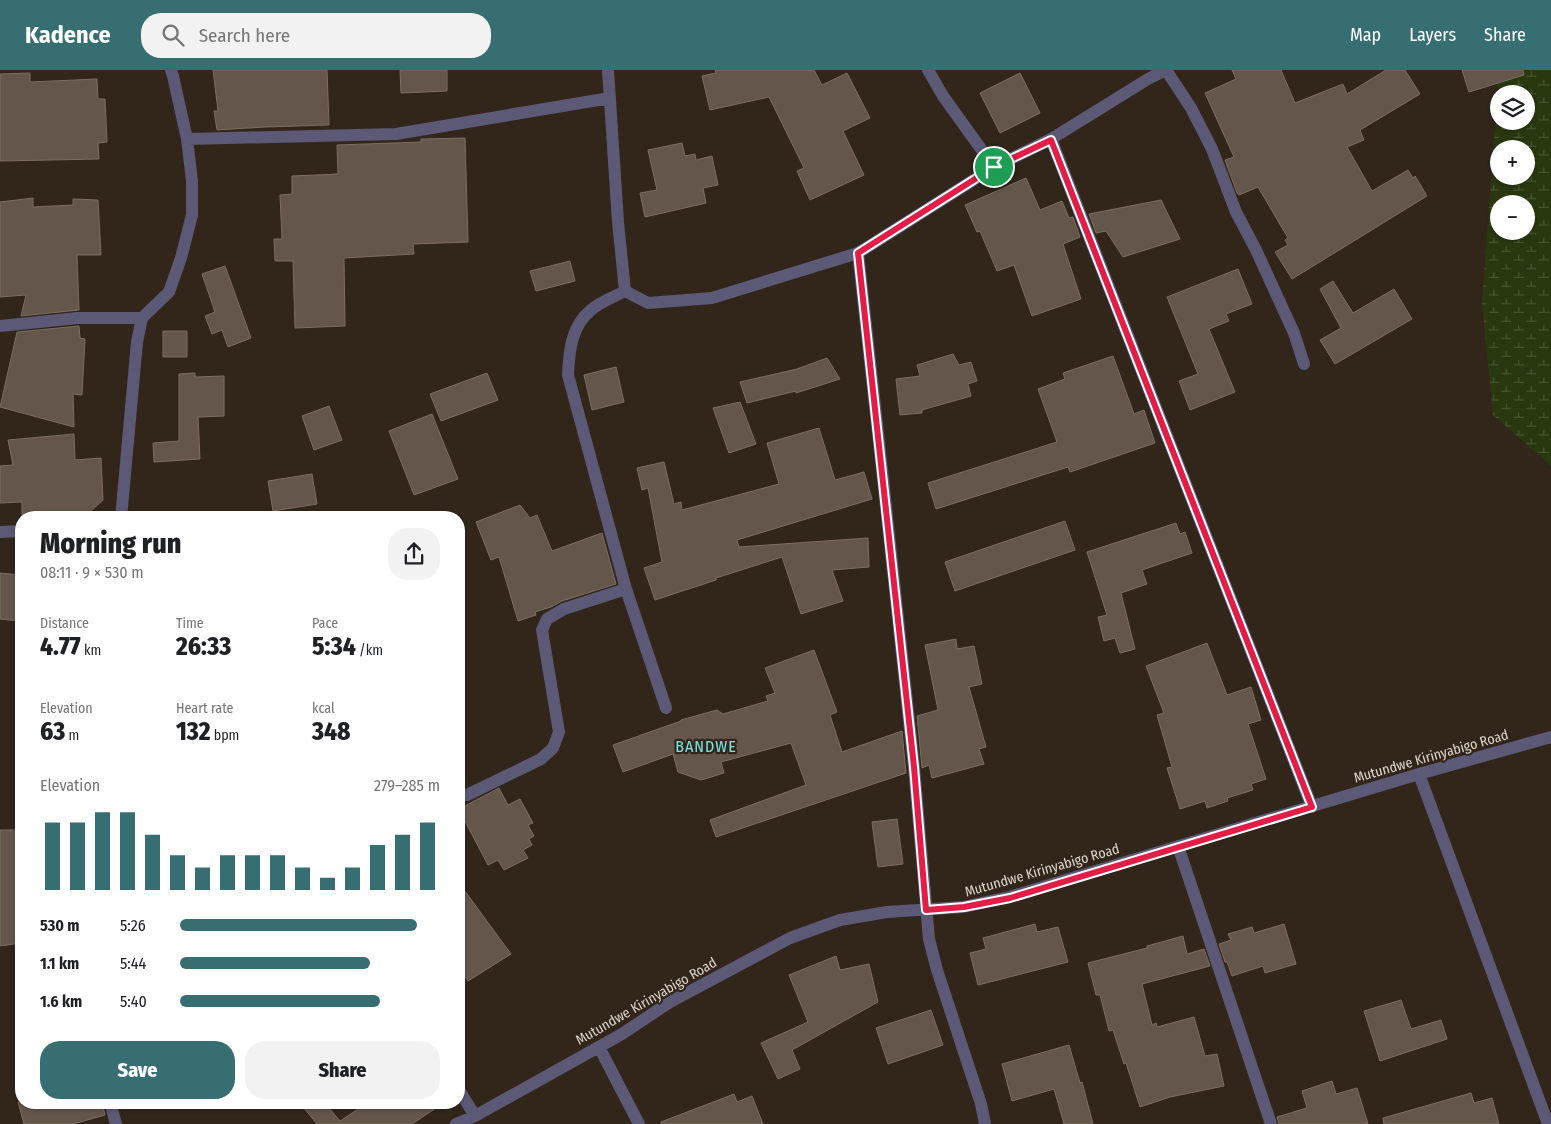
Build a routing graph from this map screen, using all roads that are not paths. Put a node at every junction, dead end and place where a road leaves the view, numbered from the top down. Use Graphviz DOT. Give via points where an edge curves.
graph roads {
  1 [pos="171,70"];
  2 [pos="608,70"];
  3 [pos="928,70"];
  4 [pos="1166,70"];
  5 [pos="1146,75"];
  6 [pos="610,98"];
  7 [pos="187,140"];
  8 [pos="1051,140"];
  9 [pos="994,167"];
  10 [pos="858,253"];
  11 [pos="625,291"];
  12 [pos="142,318"];
  13 [pos="0,326"];
  14 [pos="1304,364"];
  15 [pos="122,511"];
  16 [pos="15,531"];
  17 [pos="0,532"];
  18 [pos="626,589"];
  19 [pos="666,708"];
  20 [pos="1551,738"];
  21 [pos="1419,774"];
  22 [pos="467,794"];
  23 [pos="1312,807"];
  24 [pos="1178,846"];
  25 [pos="926,910"];
  26 [pos="599,1047"];
  27 [pos="465,1100"];
  28 [pos="112,1109"];
  29 [pos="474,1116"];
  30 [pos="116,1124"];
  31 [pos="456,1124"];
  32 [pos="640,1124"];
  33 [pos="985,1124"];
  34 [pos="1271,1124"];
  35 [pos="1548,1124"];
  1 -- 7 [label="street"];
  2 -- 6 [label="street"];
  3 -- 9 [label="street"];
  4 -- 5 [label="street"];
  4 -- 14 [label="street" via="1212,149 1236,212 1294,332"];
  5 -- 8 [label="street"];
  6 -- 7 [label="street" via="396,134"];
  6 -- 11 [label="street"];
  7 -- 12 [label="street" via="192,181 190,224 170,292"];
  8 -- 9 [label="street"];
  8 -- 23 [label="street"];
  9 -- 10 [label="street"];
  10 -- 11 [label="street" via="712,298 648,303"];
  10 -- 25 [label="street" via="913,757"];
  11 -- 18 [label="street" via="590,310 576,329 569,351 568,375"];
  12 -- 13 [label="street" via="78,318"];
  12 -- 15 [label="street"];
  16 -- 17 [label="street"];
  18 -- 19 [label="street"];
  18 -- 22 [label="street" via="564,608 547,618 542,630 558,732 553,748 541,759"];
  20 -- 21 [label="street, Mutundwe Kirinyabigo Road"];
  21 -- 23 [label="street, Mutundwe Kirinyabigo Road"];
  21 -- 35 [label="street"];
  23 -- 24 [label="street, Mutundwe Kirinyabigo Road"];
  24 -- 25 [label="street, Mutundwe Kirinyabigo Road" via="1010,898"];
  24 -- 34 [label="street"];
  25 -- 26 [label="street, Mutundwe Kirinyabigo Road" via="887,912 840,920 790,938 670,1002"];
  25 -- 33 [label="street" via="937,970"];
  26 -- 29 [label="street, Mutundwe Kirinyabigo Road"];
  26 -- 32 [label="street"];
  27 -- 29 [label="street"];
  28 -- 30 [label="street"];
  29 -- 31 [label="street, Mutundwe Kirinyabigo Road"];
}
